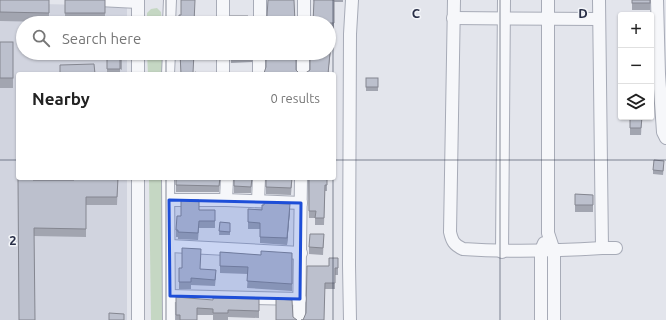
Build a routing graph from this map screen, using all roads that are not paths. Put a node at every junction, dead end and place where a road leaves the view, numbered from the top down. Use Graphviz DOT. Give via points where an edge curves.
graph roads {
  1 [pos="99,0"];
  2 [pos="170,0"];
  3 [pos="223,0"];
  4 [pos="260,0"];
  5 [pos="304,0"];
  6 [pos="352,0"];
  7 [pos="454,0"];
  8 [pos="504,0"];
  9 [pos="548,0"];
  10 [pos="599,0"];
  11 [pos="657,0"];
  12 [pos="138,1"];
  13 [pos="138,16"];
  14 [pos="169,16"];
  15 [pos="223,16"];
  16 [pos="260,16"];
  17 [pos="304,16"];
  18 [pos="453,18"];
  19 [pos="548,18"];
  20 [pos="504,19"];
  21 [pos="599,19"];
  22 [pos="138,60"];
  23 [pos="169,60"];
  24 [pos="223,60"];
  25 [pos="260,60"];
  26 [pos="303,60"];
  27 [pos="138,72"];
  28 [pos="168,72"];
  29 [pos="223,72"];
  30 [pos="259,72"];
  31 [pos="303,72"];
  32 [pos="666,88"];
  33 [pos="661,104"];
  34 [pos="666,138"];
  35 [pos="138,180"];
  36 [pos="168,180"];
  37 [pos="227,180"];
  38 [pos="258,180"];
  39 [pos="301,180"];
  40 [pos="169,200"];
  41 [pos="226,200"];
  42 [pos="258,201"];
  43 [pos="301,203"];
  44 [pos="548,233"];
  45 [pos="170,246"];
  46 [pos="602,248"];
  47 [pos="616,248"];
  48 [pos="541,250"];
  49 [pos="554,251"];
  50 [pos="502,252"];
  51 [pos="301,253"];
  52 [pos="542,289"];
  53 [pos="554,289"];
  54 [pos="170,296"];
  55 [pos="300,300"];
  56 [pos="138,320"];
  57 [pos="170,320"];
  58 [pos="298,320"];
  59 [pos="350,320"];
  60 [pos="541,320"];
  61 [pos="554,320"];
  1 -- 12 [label="street"];
  2 -- 14 [label="street"];
  3 -- 15 [label="street"];
  4 -- 16 [label="street"];
  5 -- 17 [label="street"];
  6 -- 59 [label="street"];
  7 -- 18 [label="street"];
  8 -- 20 [label="street"];
  9 -- 19 [label="street"];
  10 -- 21 [label="street"];
  11 -- 33 [label="street"];
  12 -- 13 [label="street"];
  18 -- 20 [label="street"];
  18 -- 50 [label="street" via="450,232 457,247"];
  19 -- 20 [label="street"];
  19 -- 21 [label="street"];
  19 -- 44 [label="street"];
  20 -- 50 [label="street"];
  21 -- 46 [label="street"];
  22 -- 27 [label="street"];
  23 -- 28 [label="street"];
  24 -- 29 [label="street"];
  25 -- 30 [label="street"];
  26 -- 31 [label="street"];
  32 -- 33 [label="street"];
  33 -- 34 [label="street" via="663,132"];
  35 -- 56 [label="street"];
  36 -- 40 [label="street"];
  37 -- 41 [label="street"];
  38 -- 42 [label="street"];
  39 -- 43 [label="street"];
  40 -- 41 [label="street"];
  40 -- 45 [label="street"];
  41 -- 42 [label="street"];
  42 -- 43 [label="street"];
  43 -- 51 [label="street"];
  44 -- 48 [label="street"];
  44 -- 49 [label="street"];
  45 -- 51 [label="street"];
  45 -- 54 [label="street"];
  46 -- 47 [label="street"];
  46 -- 49 [label="street"];
  48 -- 49 [label="street"];
  48 -- 50 [label="street"];
  48 -- 52 [label="street"];
  49 -- 53 [label="street"];
  51 -- 55 [label="street"];
  52 -- 53 [label="street"];
  52 -- 60 [label="street"];
  53 -- 61 [label="street"];
  54 -- 55 [label="street"];
  54 -- 57 [label="street"];
  55 -- 58 [label="street"];
}
